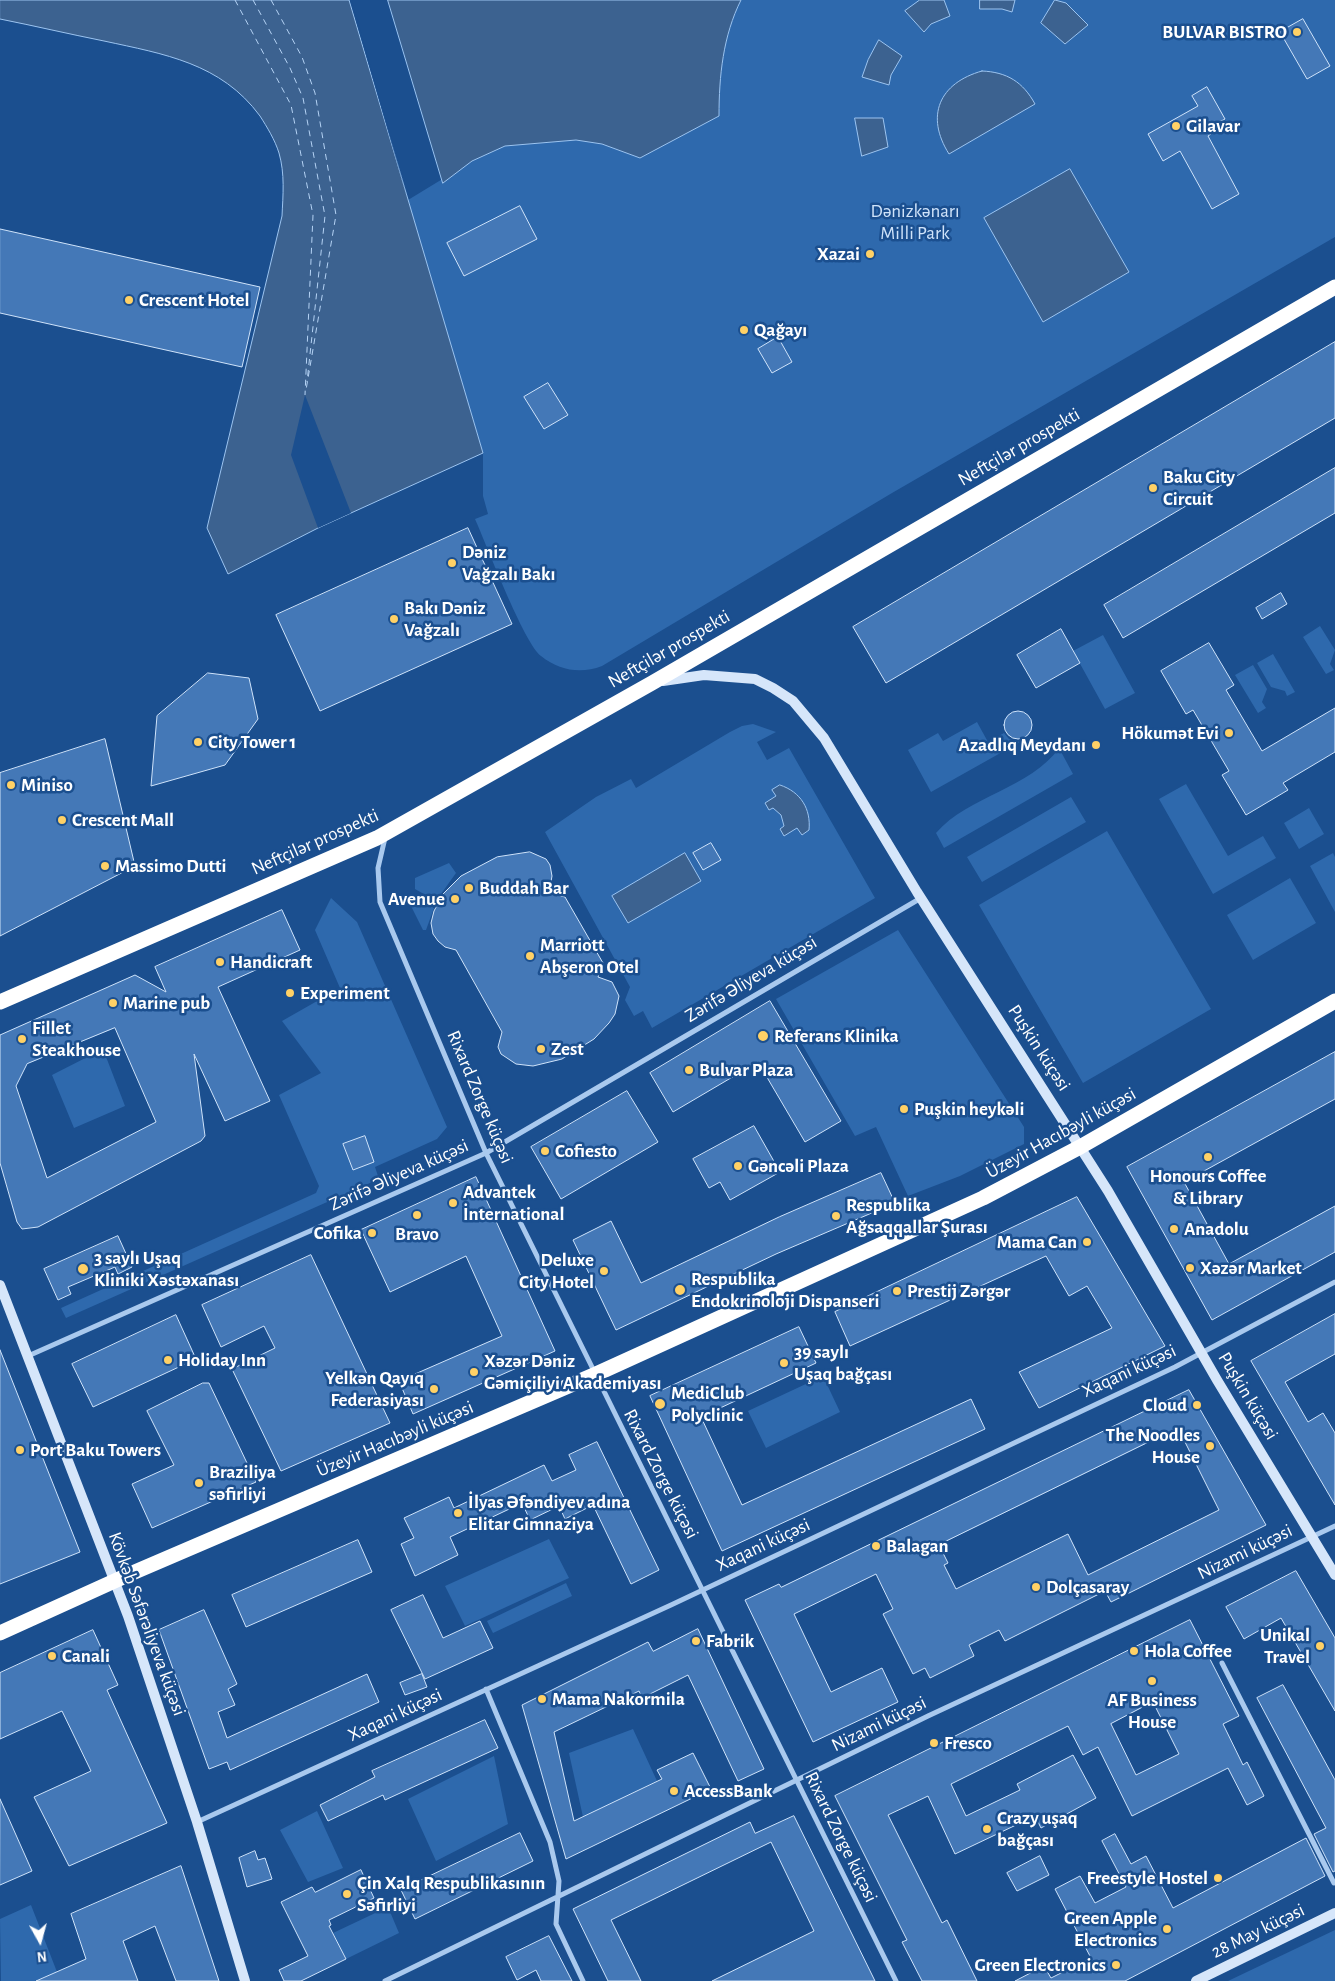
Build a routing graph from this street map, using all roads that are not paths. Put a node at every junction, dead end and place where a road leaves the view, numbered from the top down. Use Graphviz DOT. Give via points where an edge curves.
graph roads {
  1 [pos="1335,287"];
  2 [pos="652,683"];
  3 [pos="386,833"];
  4 [pos="920,898"];
  5 [pos="1335,1000"];
  6 [pos="0,1002"];
  7 [pos="1080,1147"];
  8 [pos="486,1153"];
  9 [pos="1335,1282"];
  10 [pos="0,1284"];
  11 [pos="1202,1353"];
  12 [pos="28,1356"];
  13 [pos="594,1376"];
  14 [pos="1335,1526"];
  15 [pos="1312,1536"];
  16 [pos="1335,1575"];
  17 [pos="115,1582"];
  18 [pos="702,1590"];
  19 [pos="0,1633"];
  20 [pos="1222,1663"];
  21 [pos="486,1689"];
  22 [pos="796,1780"];
  23 [pos="197,1822"];
  24 [pos="1334,1883"];
  25 [pos="558,1898"];
  26 [pos="1335,1913"];
  27 [pos="246,1981"];
  28 [pos="385,1981"];
  29 [pos="583,1981"];
  30 [pos="896,1981"];
  31 [pos="1196,1981"];
  1 -- 2 [label="highway, Neftçilər prospekti"];
  2 -- 3 [label="highway, Neftçilər prospekti"];
  2 -- 4 [label="main road, Puşkin küçəsi" via="704,675 733,676 755,679 793,700 842,765"];
  3 -- 6 [label="highway, Neftçilər prospekti"];
  3 -- 8 [label="street, Rixard Zorge küçəsi" via="378,868 380,902"];
  4 -- 7 [label="main road, Puşkin küçəsi"];
  4 -- 8 [label="street, Zərifə Əliyeva küçəsi"];
  5 -- 7 [label="highway, Üzeyir Hacıbəyli küçəsi"];
  7 -- 11 [label="main road, Puşkin küçəsi"];
  7 -- 13 [label="highway, Üzeyir Hacıbəyli küçəsi" via="983,1198"];
  8 -- 12 [label="street, Zərifə Əliyeva küçəsi"];
  8 -- 13 [label="street, Rixard Zorge küçəsi"];
  9 -- 11 [label="street, Xaqani küçəsi"];
  10 -- 12 [label="main road, Kövkəb Səfərəliyeva küçəsi"];
  11 -- 15 [label="main road, Puşkin küçəsi"];
  11 -- 18 [label="street, Xaqani küçəsi"];
  12 -- 17 [label="main road, Kövkəb Səfərəliyeva küçəsi"];
  13 -- 17 [label="highway, Üzeyir Hacıbəyli küçəsi"];
  13 -- 18 [label="street, Rixard Zorge küçəsi"];
  14 -- 15 [label="street, Nizami küçəsi"];
  15 -- 16 [label="main road, Puşkin küçəsi"];
  15 -- 22 [label="street, Nizami küçəsi"];
  17 -- 19 [label="highway, Üzeyir Hacıbəyli küçəsi"];
  17 -- 23 [label="main road, Kövkəb Səfərəliyeva küçəsi"];
  18 -- 21 [label="street, Xaqani küçəsi"];
  18 -- 22 [label="street, Rixard Zorge küçəsi"];
  20 -- 24 [label="street"];
  21 -- 23 [label="street, Xaqani küçəsi"];
  21 -- 25 [label="street" via="550,1842 558,1866"];
  22 -- 25 [label="street, Nizami küçəsi"];
  22 -- 30 [label="street, Rixard Zorge küçəsi"];
  23 -- 27 [label="main road, Kövkəb Səfərəliyeva küçəsi"];
  25 -- 28 [label="street, Nizami küçəsi"];
  25 -- 29 [label="street" via="556,1924"];
  26 -- 31 [label="main road, 28 May küçəsi"];
}
